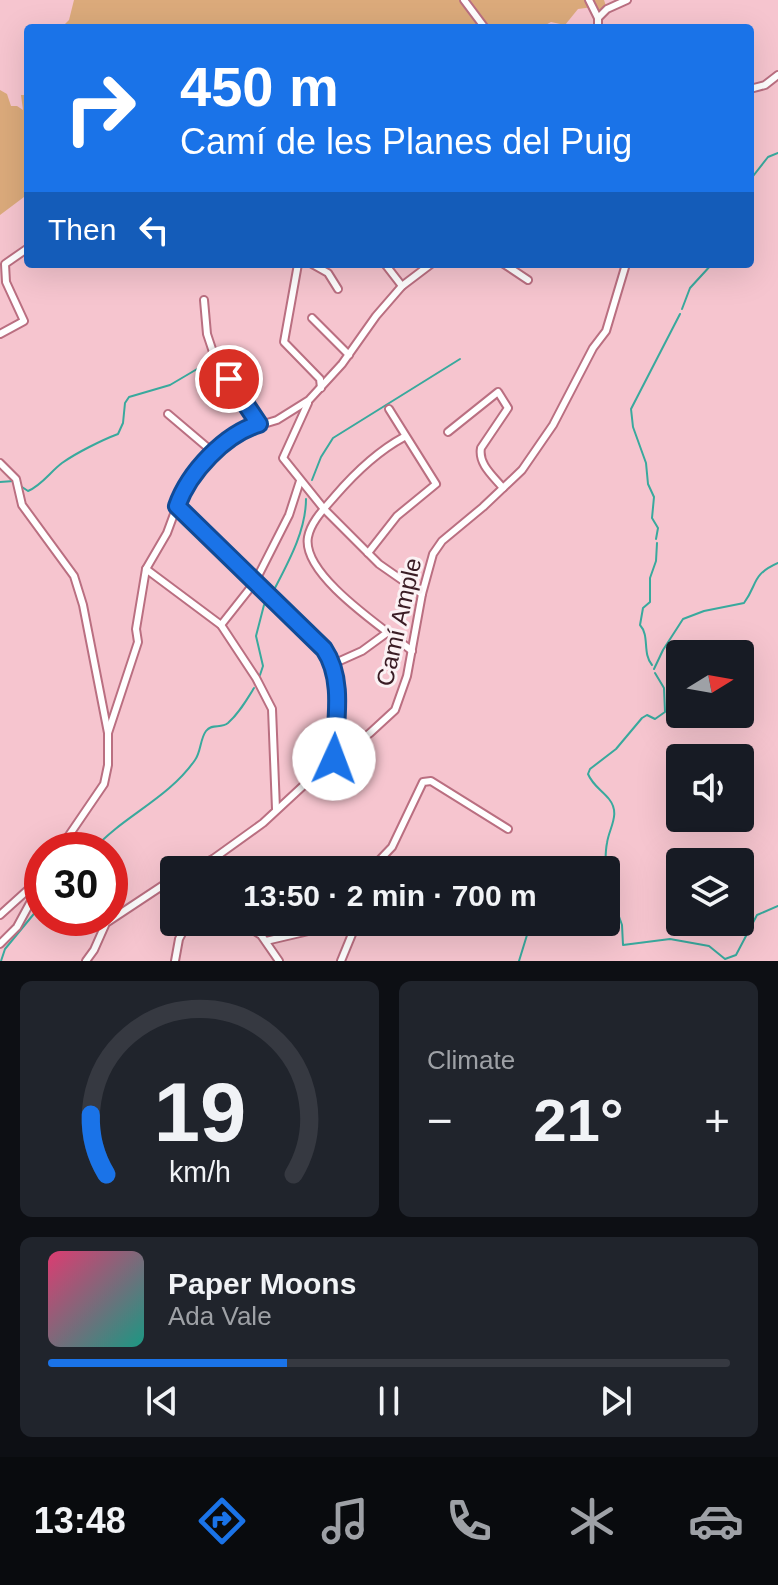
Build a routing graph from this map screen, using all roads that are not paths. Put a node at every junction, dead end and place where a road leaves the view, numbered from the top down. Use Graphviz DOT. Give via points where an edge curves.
graph roads {
  1 [pos="464,0"];
  2 [pos="589,0"];
  3 [pos="627,0"];
  4 [pos="598,18"];
  5 [pos="482,24"];
  6 [pos="598,24"];
  7 [pos="778,75"];
  8 [pos="754,89"];
  9 [pos="24,251"];
  10 [pos="297,268"];
  11 [pos="319,268"];
  12 [pos="388,268"];
  13 [pos="426,268"];
  14 [pos="510,268"];
  15 [pos="625,268"];
  16 [pos="528,280"];
  17 [pos="402,286"];
  18 [pos="338,289"];
  19 [pos="204,300"];
  20 [pos="312,318"];
  21 [pos="0,334"];
  22 [pos="349,355"];
  23 [pos="321,389"];
  24 [pos="309,400"];
  25 [pos="389,409"];
  26 [pos="168,414"];
  27 [pos="259,424"];
  28 [pos="448,432"];
  29 [pos="404,437"];
  30 [pos="214,453"];
  31 [pos="0,463"];
  32 [pos="300,481"];
  33 [pos="503,488"];
  34 [pos="177,506"];
  35 [pos="324,509"];
  36 [pos="368,553"];
  37 [pos="146,569"];
  38 [pos="255,582"];
  39 [pos="422,594"];
  40 [pos="221,625"];
  41 [pos="388,632"];
  42 [pos="412,651"];
  43 [pos="333,664"];
  44 [pos="108,733"];
  45 [pos="334,759"];
  46 [pos="276,809"];
  47 [pos="508,829"];
  48 [pos="70,832"];
  49 [pos="217,856"];
  50 [pos="383,856"];
  51 [pos="160,887"];
  52 [pos="24,893"];
  53 [pos="0,915"];
  54 [pos="24,915"];
  55 [pos="181,936"];
  56 [pos="262,936"];
  57 [pos="287,936"];
  58 [pos="351,936"];
  59 [pos="266,941"];
  60 [pos="0,944"];
  61 [pos="86,961"];
  62 [pos="175,961"];
  63 [pos="279,961"];
  64 [pos="341,961"];
  1 -- 5 [label="street"];
  2 -- 4 [label="street"];
  3 -- 4 [label="street"];
  4 -- 6 [label="street"];
  7 -- 8 [label="street"];
  9 -- 21 [label="street" via="5,264 6,282 24,321"];
  10 -- 23 [label="street" via="284,342 320,379"];
  11 -- 18 [label="street"];
  12 -- 17 [label="street"];
  13 -- 17 [label="street"];
  14 -- 16 [label="street"];
  15 -- 33 [label="street, Camí Ample" via="606,331 553,425"];
  17 -- 22 [label="street"];
  19 -- 27 [label="street" via="214,355"];
  20 -- 22 [label="street"];
  22 -- 23 [label="street"];
  23 -- 24 [label="street"];
  24 -- 27 [label="street" via="277,420"];
  24 -- 32 [label="street" via="283,458"];
  25 -- 29 [label="street"];
  26 -- 30 [label="street"];
  27 -- 30 [label="street"];
  28 -- 33 [label="street" via="498,392 508,408 481,448 482,463"];
  29 -- 35 [label="street" via="370,461"];
  29 -- 36 [label="street" via="436,484 397,516"];
  30 -- 34 [label="street"];
  31 -- 44 [label="street" via="16,479 22,505 74,576"];
  32 -- 35 [label="street"];
  32 -- 38 [label="street"];
  33 -- 39 [label="street, Camí Ample" via="442,541"];
  34 -- 37 [label="street"];
  34 -- 38 [label="street"];
  35 -- 36 [label="street"];
  35 -- 41 [label="street" via="308,534 310,557 338,591"];
  36 -- 39 [label="street"];
  37 -- 40 [label="street"];
  37 -- 44 [label="street" via="138,642"];
  38 -- 40 [label="street"];
  38 -- 43 [label="street"];
  39 -- 42 [label="street, Camí Ample"];
  40 -- 46 [label="street" via="272,709"];
  41 -- 42 [label="street"];
  41 -- 43 [label="street"];
  42 -- 45 [label="street, Camí Ample" via="395,710"];
  43 -- 45 [label="street"];
  44 -- 48 [label="street" via="104,784"];
  45 -- 49 [label="street, Camí Ample"];
  47 -- 50 [label="street" via="431,781 423,782"];
  51 -- 61 [label="street" via="106,923"];
  52 -- 53 [label="street"];
  54 -- 60 [label="street"];
  55 -- 62 [label="street"];
  56 -- 59 [label="street"];
  57 -- 59 [label="street"];
  58 -- 64 [label="street"];
  59 -- 63 [label="street"];
}
